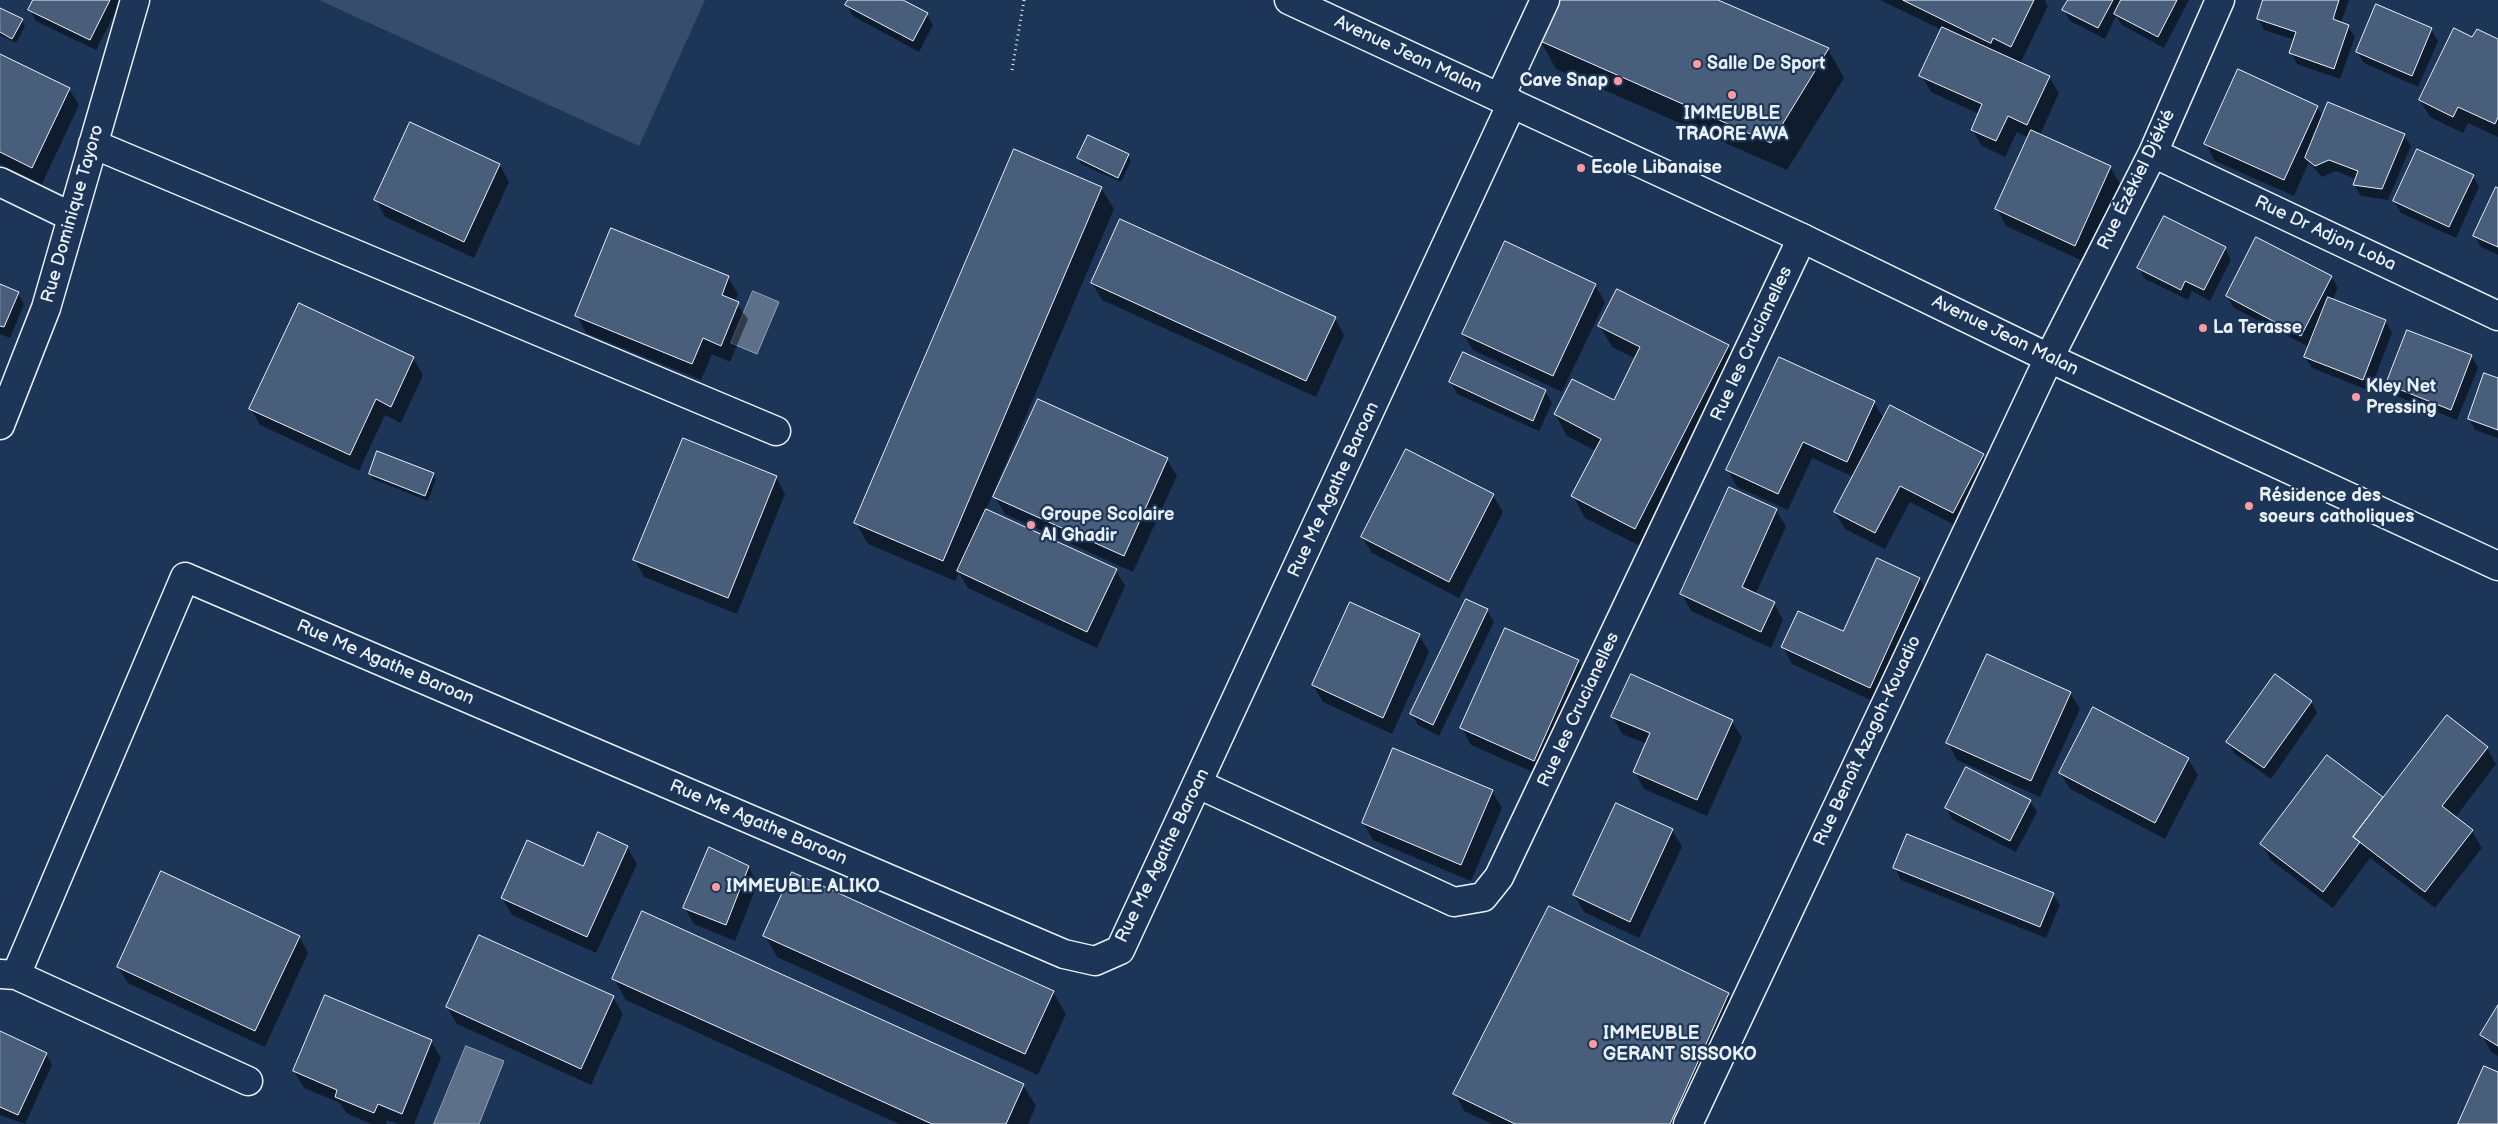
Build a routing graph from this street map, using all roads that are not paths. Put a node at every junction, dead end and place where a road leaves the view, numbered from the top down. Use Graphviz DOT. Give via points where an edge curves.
graph roads {
  1 [pos="135,0"];
  2 [pos="1289,0"];
  3 [pos="1545,0"];
  4 [pos="2220,0"];
  5 [pos="1506,100"];
  6 [pos="93,144"];
  7 [pos="2153,154"];
  8 [pos="0,182"];
  9 [pos="72,217"];
  10 [pos="1802,238"];
  11 [pos="2498,316"];
  12 [pos="2048,358"];
  13 [pos="0,425"];
  14 [pos="776,430"];
  15 [pos="2498,566"];
  16 [pos="1198,784"];
  17 [pos="8,975"];
  18 [pos="248,1081"];
  19 [pos="1688,1124"];
  1 -- 6 [label="street, Rue Dominique Tayoro"];
  2 -- 5 [label="street, Avenue Jean Malan"];
  3 -- 5 [label="street, Rue Me Agathe Baroan"];
  4 -- 7 [label="street, Rue Ézékiel Djékié"];
  5 -- 10 [label="street, Avenue Jean Malan"];
  5 -- 16 [label="street, Rue Me Agathe Baroan"];
  6 -- 9 [label="street, Rue Dominique Tayoro"];
  6 -- 14 [label="street"];
  7 -- 11 [label="street, Rue Dr Adjon Loba"];
  7 -- 12 [label="street, Rue Ézékiel Djékié"];
  8 -- 9 [label="street"];
  9 -- 13 [label="street, Rue Dominique Tayoro" via="46,308"];
  10 -- 12 [label="street, Avenue Jean Malan"];
  10 -- 16 [label="street, Rue les Crucianelles" via="1499,877 1482,897 1454,902"];
  12 -- 15 [label="street, Avenue Jean Malan"];
  12 -- 19 [label="street, Rue Benoît Azagoh-Kouadio"];
  16 -- 17 [label="street, Rue Me Agathe Baroan" via="1120,950 1095,961 1064,954 185,577"];
  17 -- 18 [label="street"];
}
